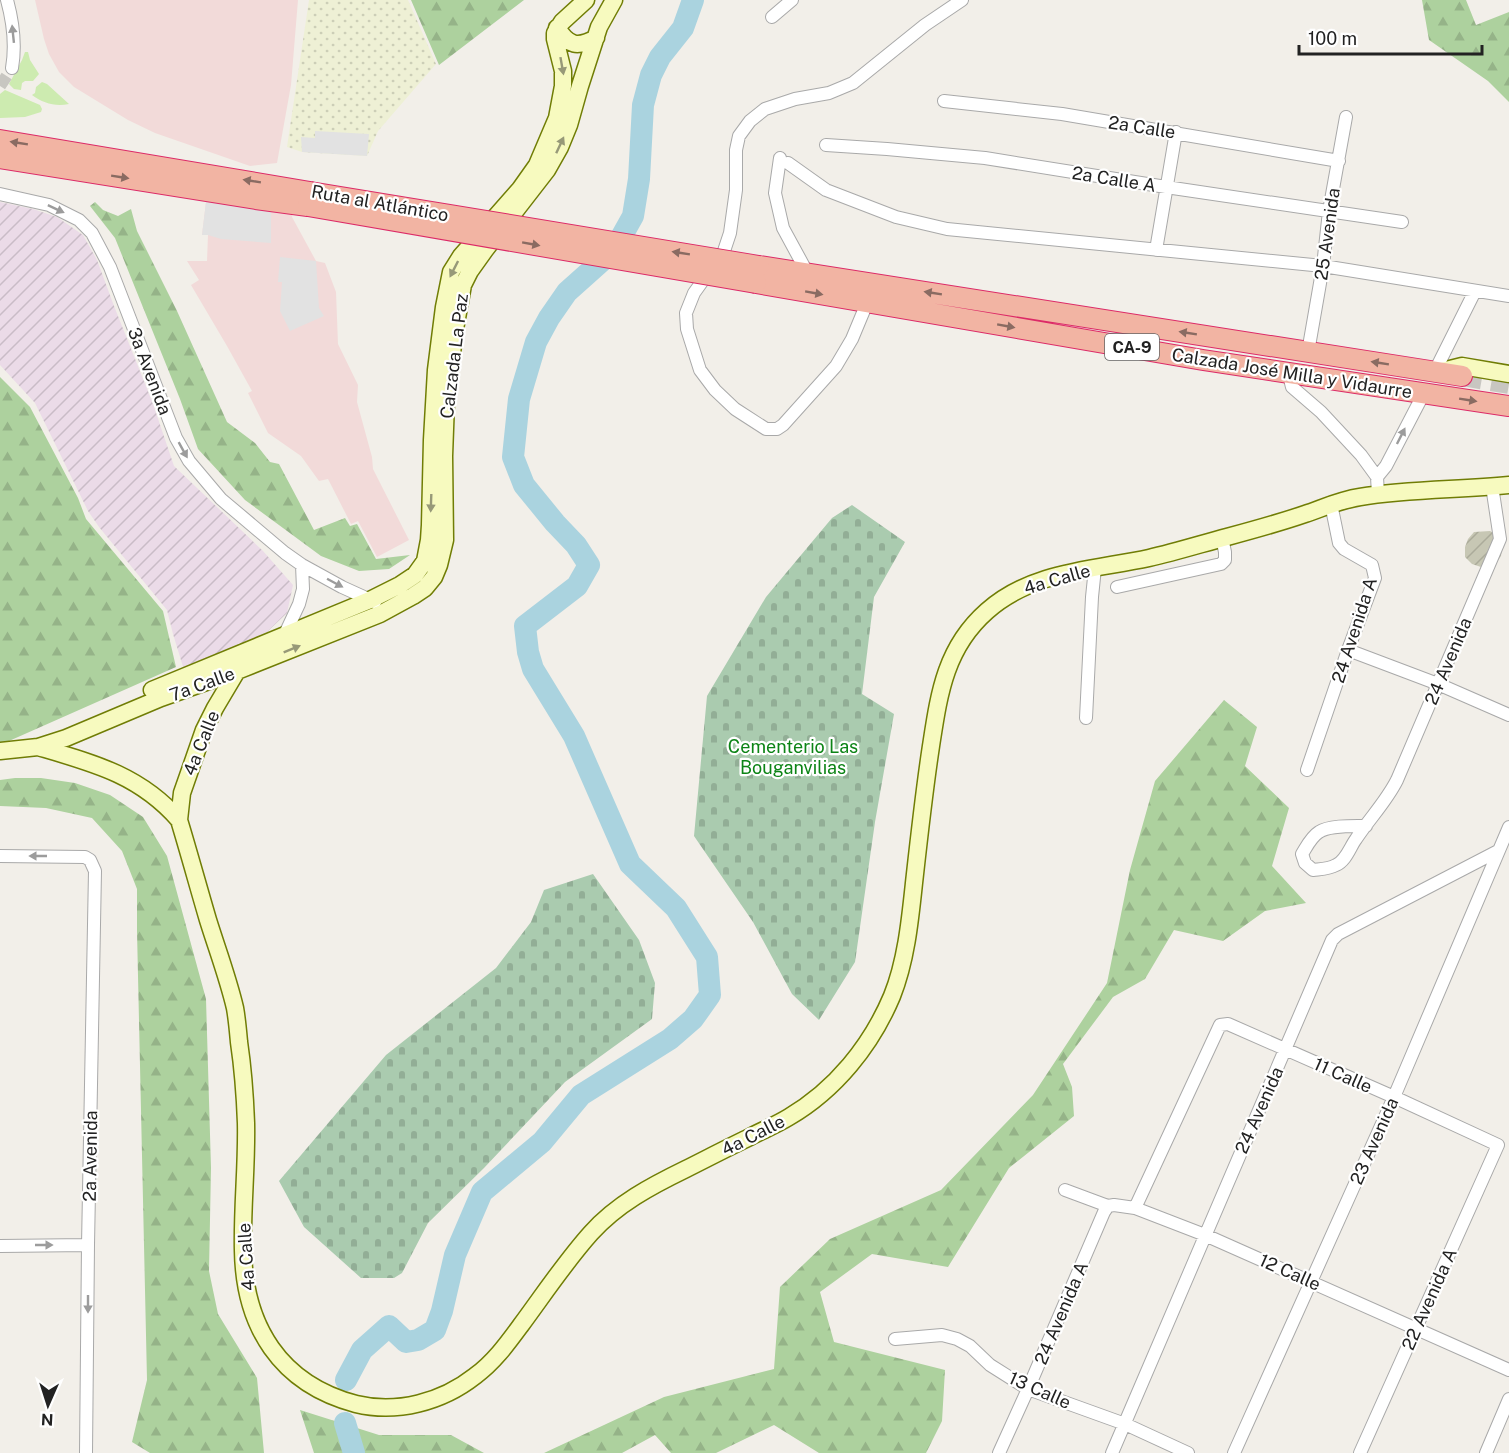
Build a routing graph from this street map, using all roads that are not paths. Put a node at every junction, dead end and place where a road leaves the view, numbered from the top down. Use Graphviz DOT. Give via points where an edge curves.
graph roads {
  1 [pos="7,0"];
  2 [pos="586,0"];
  3 [pos="614,0"];
  4 [pos="792,0"];
  5 [pos="962,0"];
  6 [pos="772,17"];
  7 [pos="557,28"];
  8 [pos="596,38"];
  9 [pos="12,68"];
  10 [pos="944,101"];
  11 [pos="1346,117"];
  12 [pos="1176,132"];
  13 [pos="0,140"];
  14 [pos="826,145"];
  15 [pos="0,158"];
  16 [pos="1339,161"];
  17 [pos="1166,188"];
  18 [pos="0,194"];
  19 [pos="309,199"];
  20 [pos="1329,211"];
  21 [pos="1402,222"];
  22 [pos="1156,250"];
  23 [pos="1323,266"];
  24 [pos="808,274"];
  25 [pos="758,275"];
  26 [pos="1475,291"];
  27 [pos="1509,296"];
  28 [pos="867,303"];
  29 [pos="1308,352"];
  30 [pos="1436,372"];
  31 [pos="1291,374"];
  32 [pos="1509,374"];
  33 [pos="1462,376"];
  34 [pos="1424,393"];
  35 [pos="1509,406"];
  36 [pos="1377,477"];
  37 [pos="1509,484"];
  38 [pos="1492,486"];
  39 [pos="1378,494"];
  40 [pos="1331,504"];
  41 [pos="1222,538"];
  42 [pos="1504,542"];
  43 [pos="302,565"];
  44 [pos="431,567"];
  45 [pos="1095,568"];
  46 [pos="1117,587"];
  47 [pos="380,607"];
  48 [pos="284,636"];
  49 [pos="1348,650"];
  50 [pos="244,652"];
  51 [pos="237,671"];
  52 [pos="1438,684"];
  53 [pos="1509,715"];
  54 [pos="1086,718"];
  55 [pos="30,748"];
  56 [pos="0,751"];
  57 [pos="1307,770"];
  58 [pos="179,820"];
  59 [pos="1366,826"];
  60 [pos="1509,827"];
  61 [pos="1498,851"];
  62 [pos="0,856"];
  63 [pos="1286,1049"];
  64 [pos="1394,1097"];
  65 [pos="1498,1145"];
  66 [pos="1065,1190"];
  67 [pos="1108,1206"];
  68 [pos="1135,1209"];
  69 [pos="1205,1235"];
  70 [pos="88,1245"];
  71 [pos="0,1246"];
  72 [pos="1311,1281"];
  73 [pos="1415,1328"];
  74 [pos="895,1339"];
  75 [pos="1509,1370"];
  76 [pos="1028,1389"];
  77 [pos="1509,1400"];
  78 [pos="1125,1424"];
  79 [pos="87,1453"];
  80 [pos="999,1453"];
  81 [pos="1112,1453"];
  82 [pos="1188,1453"];
  83 [pos="1234,1453"];
  84 [pos="1360,1453"];
  85 [pos="1486,1453"];
  9 -- 1 [label="street, one-way" via="14,40"];
  2 -- 7 [label="main road"];
  3 -- 8 [label="main road, Calzada La Paz"];
  4 -- 6 [label="street"];
  5 -- 28 [label="street" via="924,25 853,83 765,109 750,121 737,143 736,190 724,251 694,293 686,313 687,329 700,370 715,390 766,429 777,429 836,366"];
  7 -- 8 [label="main road" via="574,44"];
  7 -- 44 [label="main road, Calzada La Paz, one-way" via="555,39 563,86 550,137 528,178 461,256 449,279 436,370"];
  44 -- 8 [label="main road, Calzada La Paz, one-way" via="439,565 445,540 448,382 463,285 548,171 569,125"];
  10 -- 12 [label="street, 2a Calle"];
  11 -- 16 [label="street, 25 Avenida"];
  12 -- 16 [label="street, 2a Calle"];
  12 -- 17 [label="street"];
  19 -- 13 [label="highway, Ruta al Atlántico, one-way"];
  14 -- 17 [label="street, 2a Calle A" via="985,158"];
  15 -- 19 [label="highway, Ruta al Atlántico, one-way" via="233,196"];
  16 -- 20 [label="street, 25 Avenida"];
  17 -- 20 [label="street, 2a Calle A"];
  17 -- 22 [label="street"];
  18 -- 43 [label="street, 3a Avenida, one-way" via="50,205 79,220 92,232 189,461 221,499"];
  19 -- 25 [label="highway, Ruta al Atlántico, bridge"];
  20 -- 21 [label="street, 2a Calle A"];
  20 -- 23 [label="street, 25 Avenida"];
  22 -- 23 [label="street"];
  22 -- 24 [label="street" via="947,229 896,218 826,190 784,160 775,193 783,228"];
  23 -- 26 [label="street"];
  23 -- 29 [label="street, 25 Avenida"];
  24 -- 25 [label="highway, Calzada José Milla y Vidaurre / CA-9"];
  29 -- 24 [label="highway, Calzada José Milla y Vidaurre / CA-9, one-way"];
  25 -- 28 [label="highway, Calzada José Milla y Vidaurre / CA-9, one-way"];
  26 -- 27 [label="street"];
  26 -- 30 [label="street"];
  28 -- 31 [label="highway, Calzada José Milla y Vidaurre / CA-9, one-way"];
  30 -- 29 [label="highway, Calzada José Milla y Vidaurre / CA-9, one-way"];
  30 -- 32 [label="main road, Calzada José Milla y Vidaurre / CA-9" via="1462,366"];
  30 -- 33 [label="highway, Calzada José Milla y Vidaurre / CA-9"];
  31 -- 34 [label="highway, Calzada José Milla y Vidaurre / CA-9"];
  31 -- 36 [label="street" via="1292,387 1321,412"];
  34 -- 35 [label="highway, Calzada José Milla y Vidaurre / CA-9, one-way"];
  36 -- 34 [label="street, one-way"];
  36 -- 39 [label="street"];
  37 -- 38 [label="main road, 4a Calle"];
  38 -- 39 [label="main road, 4a Calle"];
  38 -- 42 [label="street, 24 Avenida"];
  39 -- 40 [label="main road, 4a Calle"];
  40 -- 41 [label="main road, 4a Calle"];
  40 -- 49 [label="street, 24 Avenida A" via="1339,543 1372,565 1375,578"];
  41 -- 45 [label="main road, 4a Calle"];
  41 -- 46 [label="street" via="1225,560 1221,564"];
  42 -- 52 [label="street, 24 Avenida"];
  43 -- 47 [label="street, 3a Avenida, one-way"];
  43 -- 48 [label="street" via="303,589"];
  44 -- 47 [label="main road, Calzada La Paz" via="400,585"];
  45 -- 54 [label="street"];
  45 -- 58 [label="main road, 4a Calle" via="1048,578 1014,592 983,615 963,637 953,656 935,716 911,915 900,971 872,1035 845,1071 825,1092 788,1118 646,1189 618,1208 593,1230 494,1360 464,1385 416,1405 372,1407 318,1390 276,1356 250,1304 243,1252 246,1123 238,1031 232,998"];
  47 -- 48 [label="main road, 7a Calle"];
  51 -- 47 [label="main road, 7a Calle, one-way"];
  48 -- 50 [label="main road, 7a Calle"];
  49 -- 52 [label="street"];
  49 -- 57 [label="street, 24 Avenida A"];
  50 -- 51 [label="main road, 4a Calle"];
  50 -- 55 [label="main road, 7a Calle" via="54,731"];
  51 -- 55 [label="main road, 7a Calle" via="66,738"];
  51 -- 58 [label="main road, 4a Calle" via="204,730 182,793"];
  52 -- 53 [label="street"];
  52 -- 59 [label="street, 24 Avenida" via="1397,780"];
  55 -- 56 [label="main road, 7a Calle"];
  55 -- 58 [label="main road, 4a Calle" via="91,762 136,783"];
  59 -- 59 [label="street, 24 Avenida" via="1320,830 1302,855 1305,863 1313,870 1338,865"];
  60 -- 61 [label="street, 23 Avenida"];
  61 -- 63 [label="street, 24 Avenida" via="1338,934"];
  61 -- 64 [label="street, 23 Avenida"];
  70 -- 62 [label="street, 2a Avenida, one-way" via="95,871 85,857"];
  63 -- 64 [label="street, 11 Calle"];
  63 -- 68 [label="street, 11 Calle" via="1227,1024 1220,1025"];
  63 -- 69 [label="street, 24 Avenida"];
  64 -- 65 [label="street, 11 Calle"];
  64 -- 72 [label="street, 23 Avenida"];
  65 -- 73 [label="street, 22 Avenida A"];
  66 -- 67 [label="street, 12 Calle"];
  67 -- 68 [label="street, 12 Calle"];
  67 -- 76 [label="street, 24 Avenida A"];
  68 -- 69 [label="street, 12 Calle"];
  69 -- 72 [label="street, 12 Calle"];
  69 -- 78 [label="street, 24 Avenida"];
  71 -- 70 [label="street, one-way"];
  70 -- 79 [label="street, 2a Avenida, one-way"];
  72 -- 73 [label="street, 12 Calle"];
  72 -- 83 [label="street, 23 Avenida"];
  73 -- 75 [label="street, 12 Calle"];
  73 -- 84 [label="street, 22 Avenida A"];
  74 -- 76 [label="street, 13 Calle" via="942,1335 957,1339"];
  76 -- 78 [label="street, 13 Calle"];
  76 -- 80 [label="street, 24 Avenida A"];
  77 -- 85 [label="street"];
  78 -- 81 [label="street, 24 Avenida"];
  78 -- 82 [label="street, 13 Calle"];
}
